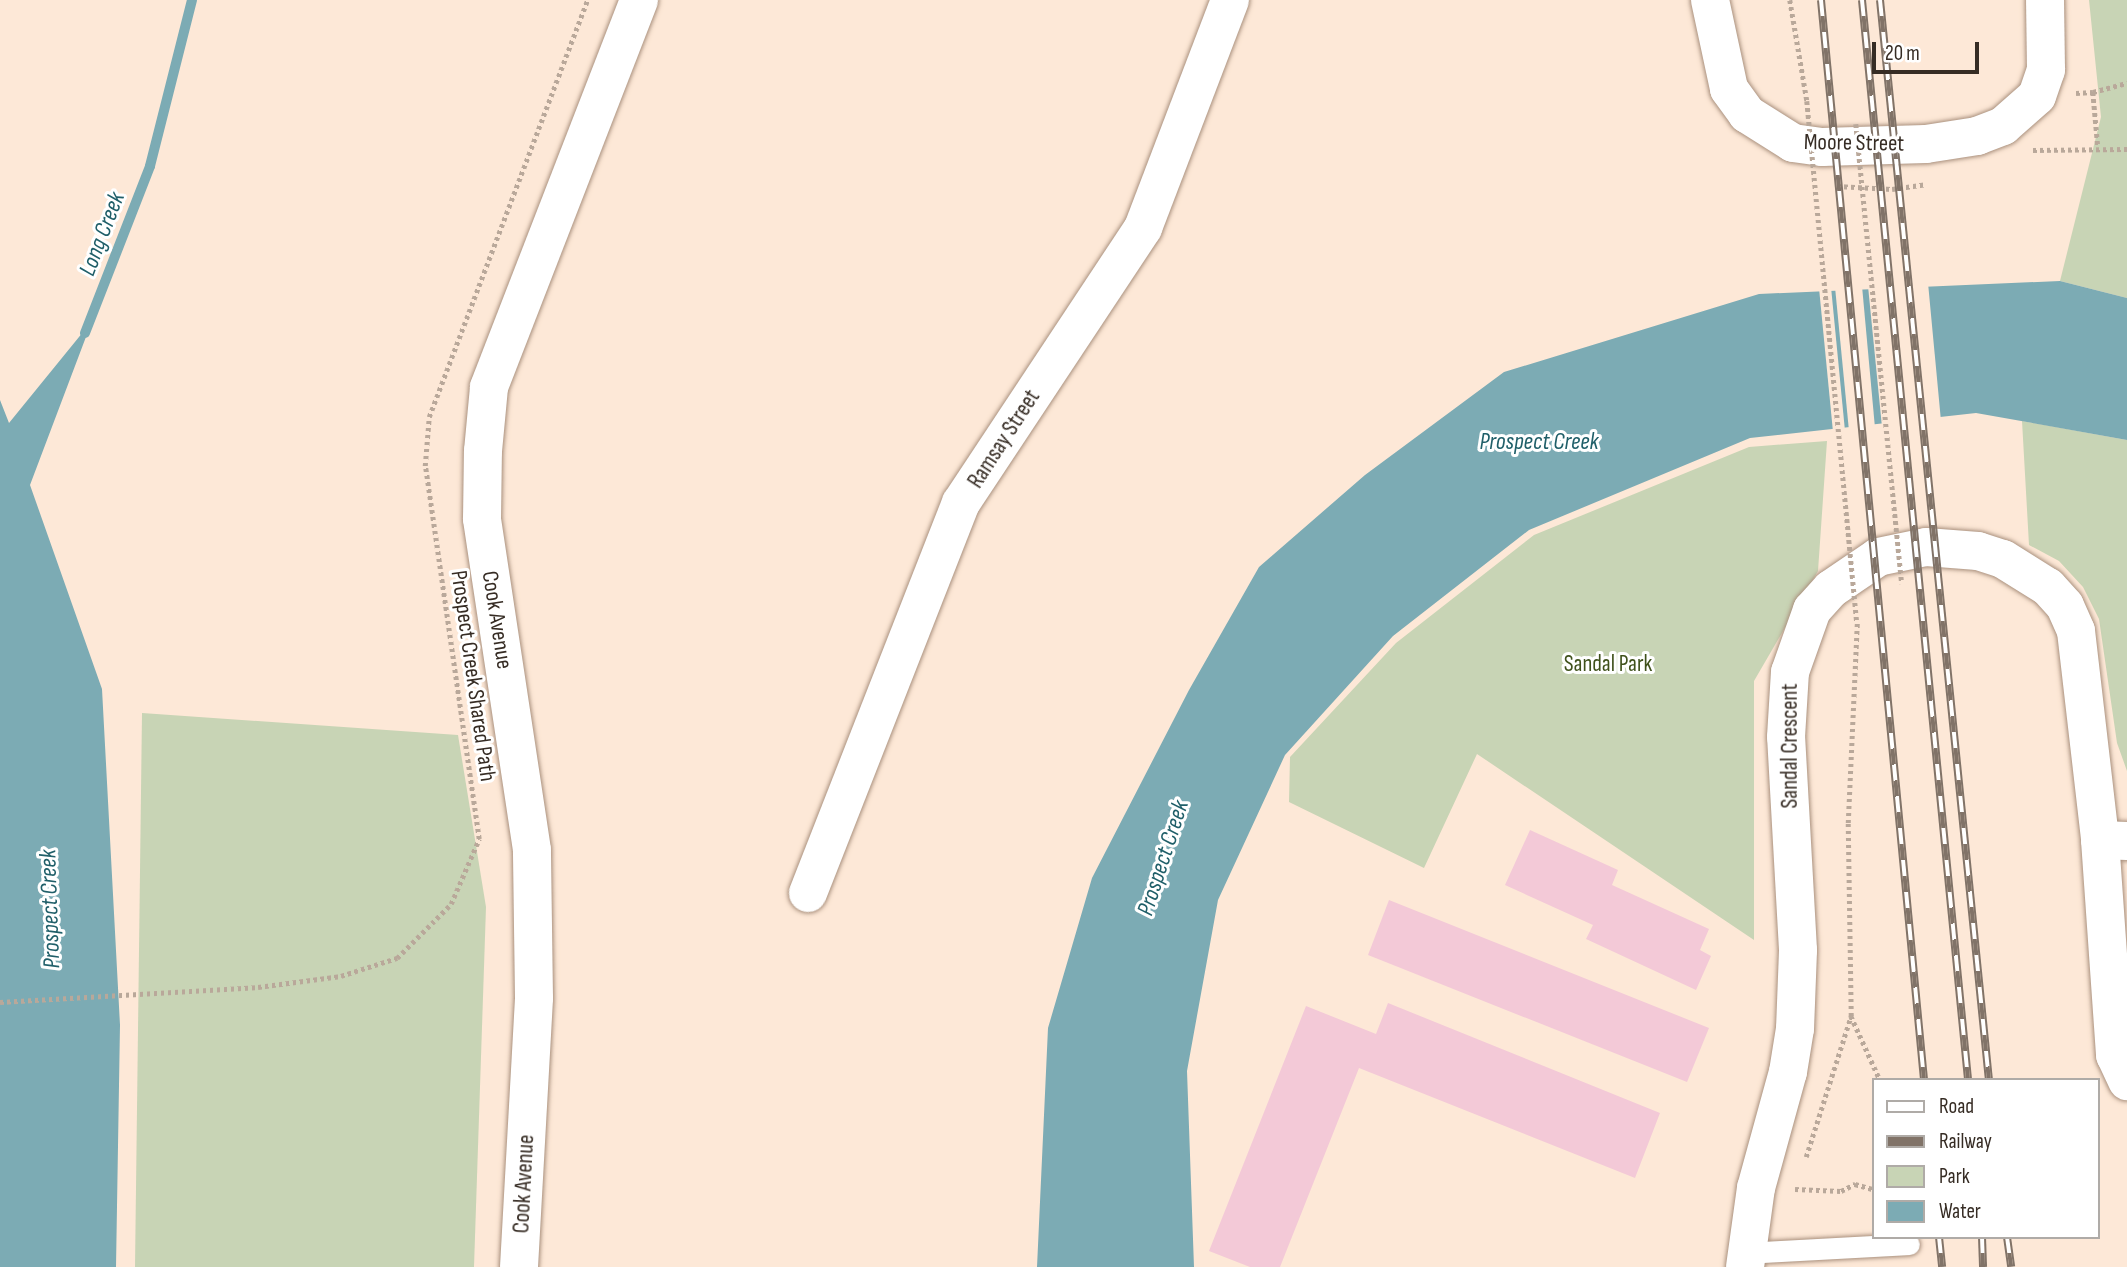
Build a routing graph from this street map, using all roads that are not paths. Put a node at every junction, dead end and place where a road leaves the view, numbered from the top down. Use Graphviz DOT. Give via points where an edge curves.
graph roads {
  1 [pos="639,0"];
  2 [pos="1230,0"];
  3 [pos="1710,0"];
  4 [pos="2045,0"];
  5 [pos="2113,840"];
  6 [pos="807,893"];
  7 [pos="2127,1081"];
  8 [pos="1909,1244"];
  9 [pos="1745,1260"];
  10 [pos="519,1267"];
  1 -- 10 [label="street, Cook Avenue" via="489,387 482,519 532,850 534,998"];
  2 -- 6 [label="street, Ramsay Street" via="1143,228 961,503"];
  3 -- 4 [label="street, Moore Street" via="1729,89 1747,114 1793,143 1822,147 1926,144 1977,136 2003,126 2036,96 2046,70"];
  5 -- 7 [label="street, Sandal Crescent" via="2115,1055"];
  5 -- 9 [label="street, Sandal Crescent" via="2076,631 2065,606 2048,587 2003,559 1978,551 1926,547 1878,557 1831,589 1812,610 1798,639 1786,707 1798,950 1795,1029 1756,1188"];
  8 -- 9 [label="lane"];
}
